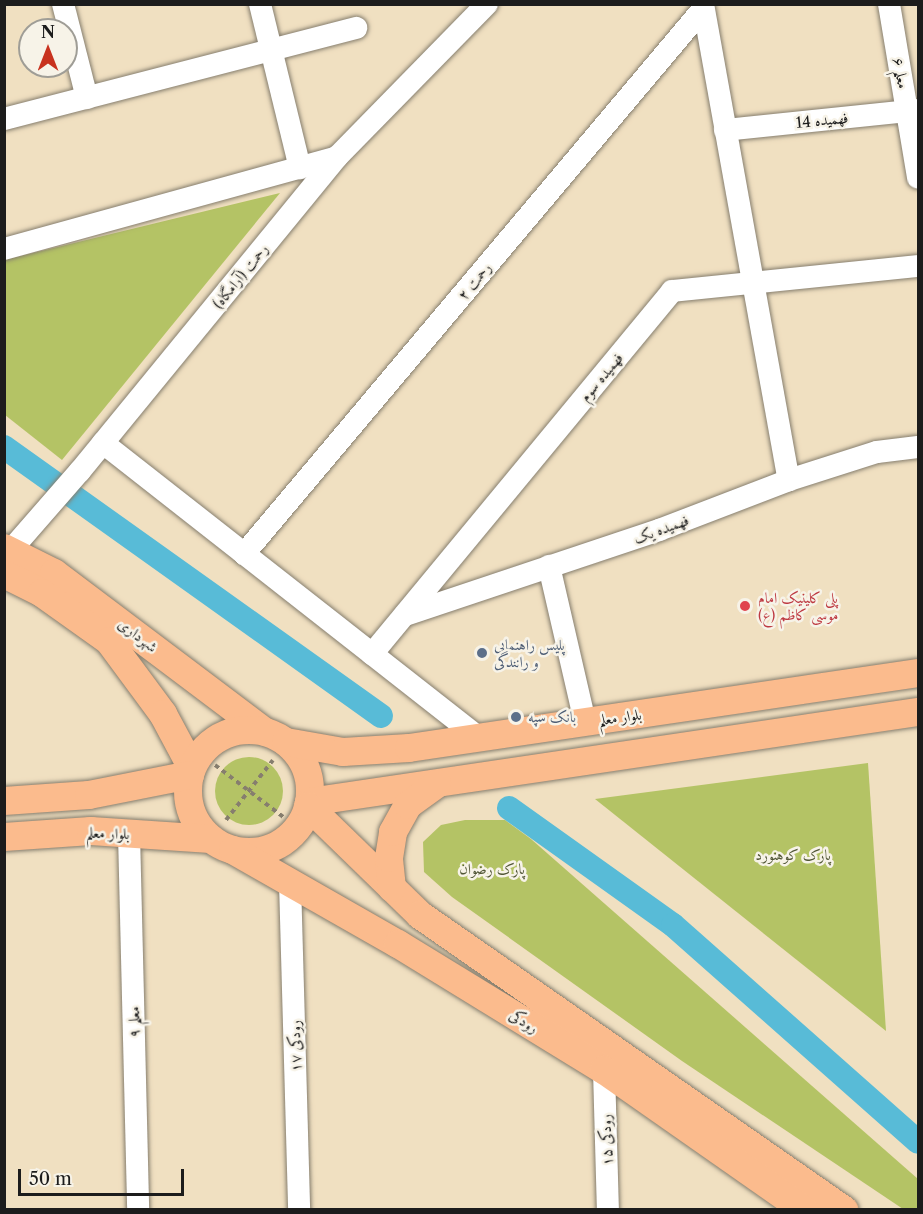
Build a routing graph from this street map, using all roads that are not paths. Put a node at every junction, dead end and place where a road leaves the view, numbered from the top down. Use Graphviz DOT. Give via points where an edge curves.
graph roads {
  1 [pos="63,4"];
  2 [pos="260,4"];
  3 [pos="487,4"];
  4 [pos="889,4"];
  5 [pos="703,7"];
  6 [pos="356,28"];
  7 [pos="272,51"];
  8 [pos="87,98"];
  9 [pos="913,110"];
  10 [pos="4,119"];
  11 [pos="725,130"];
  12 [pos="337,158"];
  13 [pos="300,168"];
  14 [pos="918,178"];
  15 [pos="4,249"];
  16 [pos="918,266"];
  17 [pos="753,282"];
  18 [pos="103,443"];
  19 [pos="918,447"];
  20 [pos="789,480"];
  21 [pos="244,554"];
  22 [pos="6,558"];
  23 [pos="549,566"];
  24 [pos="404,615"];
  25 [pos="372,654"];
  26 [pos="918,673"];
  27 [pos="918,712"];
  28 [pos="585,722"];
  29 [pos="275,737"];
  30 [pos="479,738"];
  31 [pos="194,766"];
  32 [pos="439,783"];
  33 [pos="89,795"];
  34 [pos="4,801"];
  35 [pos="305,812"];
  36 [pos="91,831"];
  37 [pos="129,834"];
  38 [pos="4,837"];
  39 [pos="222,845"];
  40 [pos="290,882"];
  41 [pos="392,888"];
  42 [pos="420,915"];
  43 [pos="398,944"];
  44 [pos="604,1070"];
  45 [pos="792,1205"];
  46 [pos="138,1209"];
  47 [pos="299,1209"];
  48 [pos="608,1209"];
  49 [pos="844,1209"];
  1 -- 8 [label="street"];
  2 -- 7 [label="street"];
  3 -- 12 [label="street, رحمت (آرامگاه)"];
  4 -- 9 [label="street, معلم ۶"];
  5 -- 11 [label="street"];
  5 -- 21 [label="street, رحمت ۲"];
  6 -- 7 [label="street"];
  7 -- 8 [label="street"];
  7 -- 13 [label="street"];
  8 -- 10 [label="street"];
  9 -- 11 [label="street, فهمیده 14"];
  9 -- 14 [label="street, معلم ۶"];
  11 -- 17 [label="street"];
  12 -- 13 [label="street"];
  12 -- 18 [label="street, رحمت (آرامگاه)"];
  13 -- 15 [label="street"];
  16 -- 17 [label="street, فهمیده سوم"];
  17 -- 20 [label="street"];
  17 -- 24 [label="street, فهمیده سوم" via="672,291"];
  18 -- 21 [label="street"];
  18 -- 22 [label="street, رحمت (آرامگاه)"];
  19 -- 20 [label="street, فهمیده یک" via="877,452"];
  20 -- 23 [label="street, فهمیده یک" via="659,530"];
  21 -- 25 [label="street"];
  22 -- 29 [label="main road, شهرداری" via="54,573"];
  22 -- 31 [label="main road, شهرداری" via="42,593 109,641 163,714"];
  23 -- 24 [label="street, فهمیده یک"];
  23 -- 28 [label="street"];
  24 -- 25 [label="street, فهمیده سوم"];
  25 -- 30 [label="street"];
  26 -- 28 [label="main road, بلوار معلم"];
  27 -- 32 [label="main road"];
  28 -- 30 [label="main road, بلوار معلم"];
  29 -- 30 [label="main road, بلوار معلم" via="343,752"];
  29 -- 31 [label="main road, بلوار معلم" via="229,733"];
  29 -- 35 [label="main road" via="306,769"];
  31 -- 33 [label="main road"];
  31 -- 39 [label="main road" via="191,810"];
  32 -- 35 [label="main road"];
  32 -- 41 [label="main road" via="408,805 393,832 389,858"];
  33 -- 34 [label="main road"];
  33 -- 36 [label="main road" via="97,812"];
  35 -- 39 [label="main road, بلوار معلم" via="268,848"];
  35 -- 41 [label="main road, رودکی"];
  36 -- 37 [label="main road, بلوار معلم"];
  36 -- 38 [label="main road, بلوار معلم"];
  37 -- 39 [label="main road, بلوار معلم"];
  37 -- 46 [label="street, معلم ۹"];
  39 -- 40 [label="main road, رودکی"];
  40 -- 43 [label="main road, رودکی"];
  40 -- 47 [label="street, رودکی ۱۷"];
  41 -- 42 [label="main road, رودکی"];
  42 -- 43 [label="main road" via="404,926"];
  42 -- 49 [label="main road, رودکی"];
  43 -- 44 [label="main road, رودکی"];
  44 -- 45 [label="main road, رودکی"];
  44 -- 48 [label="street, رودکی ۱۵"];
}
